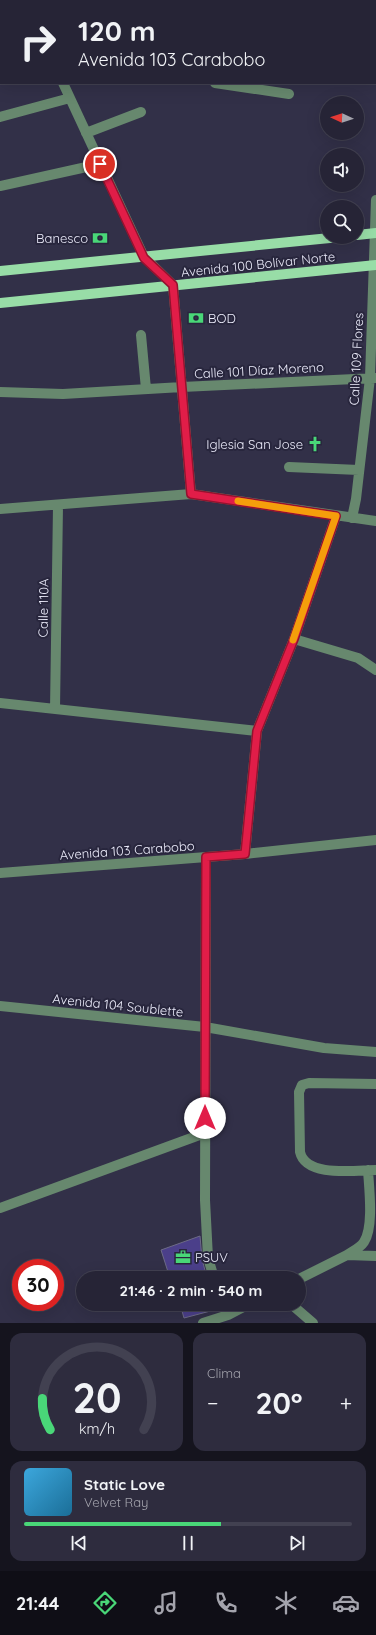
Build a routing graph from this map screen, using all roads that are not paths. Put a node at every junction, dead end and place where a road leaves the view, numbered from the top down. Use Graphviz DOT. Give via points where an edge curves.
graph roads {
  1 [pos="63,84"];
  2 [pos="229,84"];
  3 [pos="271,87"];
  4 [pos="289,94"];
  5 [pos="70,98"];
  6 [pos="140,112"];
  7 [pos="0,117"];
  8 [pos="86,133"];
  9 [pos="100,164"];
  10 [pos="0,186"];
  11 [pos="376,200"];
  12 [pos="375,233"];
  13 [pos="364,234"];
  14 [pos="320,239"];
  15 [pos="144,258"];
  16 [pos="374,265"];
  17 [pos="0,271"];
  18 [pos="173,285"];
  19 [pos="0,303"];
  20 [pos="141,335"];
  21 [pos="373,363"];
  22 [pos="373,378"];
  23 [pos="182,387"];
  24 [pos="146,389"];
  25 [pos="0,392"];
  26 [pos="289,466"];
  27 [pos="359,470"];
  28 [pos="191,494"];
  29 [pos="58,506"];
  30 [pos="0,510"];
  31 [pos="336,516"];
  32 [pos="352,518"];
  33 [pos="376,521"];
  34 [pos="294,639"];
  35 [pos="376,670"];
  36 [pos="0,702"];
  37 [pos="55,709"];
  38 [pos="257,731"];
  39 [pos="376,840"];
  40 [pos="245,854"];
  41 [pos="206,857"];
  42 [pos="0,873"];
  43 [pos="0,1006"];
  44 [pos="205,1027"];
  45 [pos="376,1052"];
  46 [pos="376,1084"];
  47 [pos="205,1133"];
  48 [pos="372,1170"];
  49 [pos="0,1208"];
  50 [pos="347,1255"];
  51 [pos="376,1256"];
  52 [pos="212,1271"];
  53 [pos="306,1276"];
  54 [pos="226,1311"];
  55 [pos="234,1311"];
  56 [pos="299,1311"];
  57 [pos="228,1314"];
  58 [pos="203,1323"];
  59 [pos="313,1323"];
  1 -- 5 [label="street"];
  2 -- 3 [label="street"];
  3 -- 4 [label="street"];
  5 -- 7 [label="street"];
  5 -- 8 [label="street"];
  6 -- 8 [label="street"];
  8 -- 9 [label="street"];
  9 -- 10 [label="street"];
  9 -- 15 [label="street"];
  11 -- 12 [label="street, Calle 109 Flores"];
  12 -- 13 [label="main road"];
  12 -- 16 [label="street, Calle 109 Flores"];
  14 -- 15 [label="main road, Avenida 100 Bolívar Norte"];
  15 -- 17 [label="main road, Avenida 100 Bolívar Norte"];
  15 -- 18 [label="street"];
  16 -- 18 [label="main road, Avenida 100 Bolívar Norte"];
  16 -- 21 [label="street, Calle 109 Flores"];
  18 -- 19 [label="main road, Avenida 100 Bolívar Norte"];
  18 -- 23 [label="street"];
  20 -- 24 [label="street"];
  21 -- 22 [label="street, Calle 109 Flores"];
  22 -- 23 [label="street, Calle 101 Díaz Moreno"];
  22 -- 27 [label="street, Calle 109 Flores"];
  23 -- 24 [label="street, Calle 101 Díaz Moreno"];
  23 -- 28 [label="street"];
  24 -- 25 [label="street, Calle 101 Díaz Moreno" via="64,394"];
  26 -- 27 [label="street"];
  27 -- 32 [label="street, Calle 109 Flores"];
  28 -- 29 [label="street"];
  28 -- 31 [label="street"];
  29 -- 30 [label="street"];
  29 -- 37 [label="street, Calle 110A"];
  31 -- 32 [label="street"];
  31 -- 34 [label="street"];
  32 -- 33 [label="street"];
  34 -- 35 [label="street" via="358,658"];
  34 -- 38 [label="street"];
  36 -- 37 [label="street"];
  37 -- 38 [label="street"];
  38 -- 40 [label="street"];
  39 -- 40 [label="street, Avenida 103 Carabobo"];
  40 -- 41 [label="street, Avenida 103 Carabobo"];
  41 -- 42 [label="street, Avenida 103 Carabobo"];
  41 -- 44 [label="street"];
  43 -- 44 [label="street, Avenida 104 Soublette"];
  44 -- 45 [label="street, Avenida 104 Soublette" via="324,1048"];
  44 -- 47 [label="street"];
  46 -- 48 [label="street" via="310,1083 302,1085 300,1092 300,1152 304,1160 309,1165 327,1170"];
  47 -- 49 [label="street"];
  47 -- 52 [label="street" via="205,1200 208,1258"];
  48 -- 50 [label="street" via="365,1240 361,1246"];
  50 -- 51 [label="street"];
  50 -- 53 [label="street"];
  54 -- 57 [label="street"];
  55 -- 57 [label="street"];
  56 -- 59 [label="street"];
  57 -- 58 [label="street"];
}
